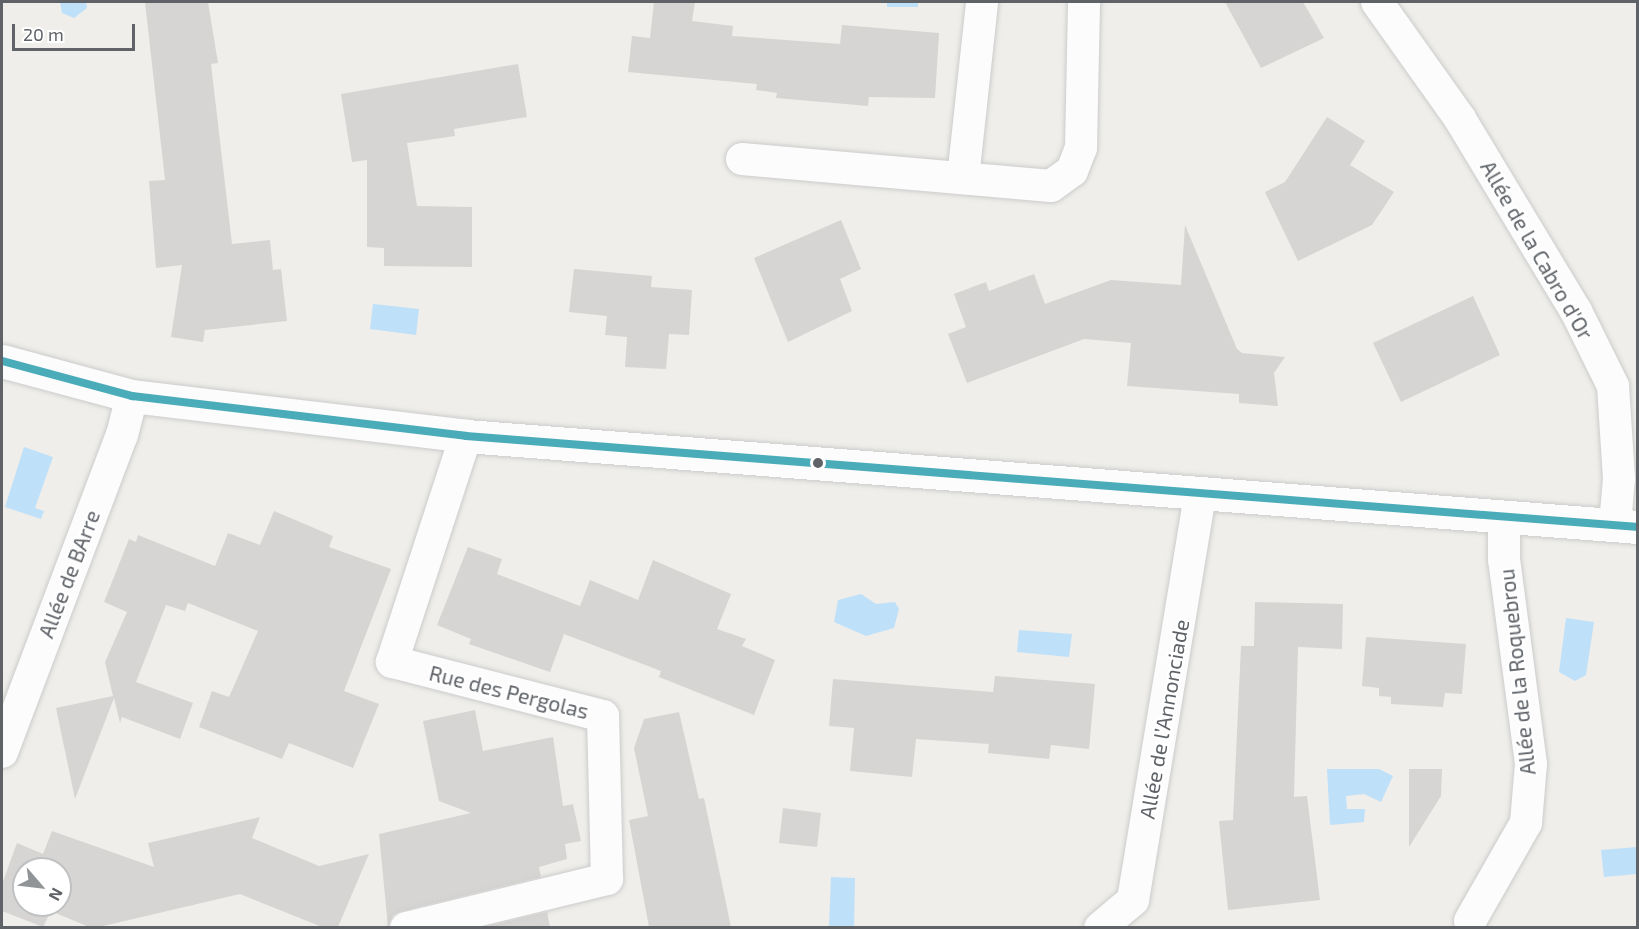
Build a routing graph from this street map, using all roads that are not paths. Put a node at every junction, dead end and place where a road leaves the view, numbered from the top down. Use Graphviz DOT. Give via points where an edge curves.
graph roads {
  1 [pos="982,2"];
  2 [pos="1084,2"];
  3 [pos="1377,2"];
  4 [pos="742,159"];
  5 [pos="963,178"];
  6 [pos="2,361"];
  7 [pos="132,396"];
  8 [pos="466,436"];
  9 [pos="1200,495"];
  10 [pos="1504,517"];
  11 [pos="1626,526"];
  12 [pos="2,752"];
  13 [pos="1470,921"];
  14 [pos="406,927"];
  15 [pos="1100,927"];
  1 -- 5 [label="street"];
  2 -- 5 [label="street" via="1081,148 1072,171 1051,186"];
  3 -- 11 [label="street, Allée de la Cabro d'Or" via="1460,119 1576,311 1613,386"];
  4 -- 5 [label="street"];
  6 -- 7 [label="street"];
  7 -- 8 [label="street"];
  7 -- 12 [label="street, Allée de BArre" via="122,435"];
  8 -- 9 [label="street"];
  8 -- 14 [label="street, Rue des Pergolas" via="392,662 603,716 607,879"];
  9 -- 10 [label="street"];
  9 -- 15 [label="street, Allée de l’Annonciade" via="1133,900"];
  10 -- 11 [label="street"];
  10 -- 13 [label="street, Allée de la Roquebrou" via="1504,560 1531,764 1526,823"];
}
